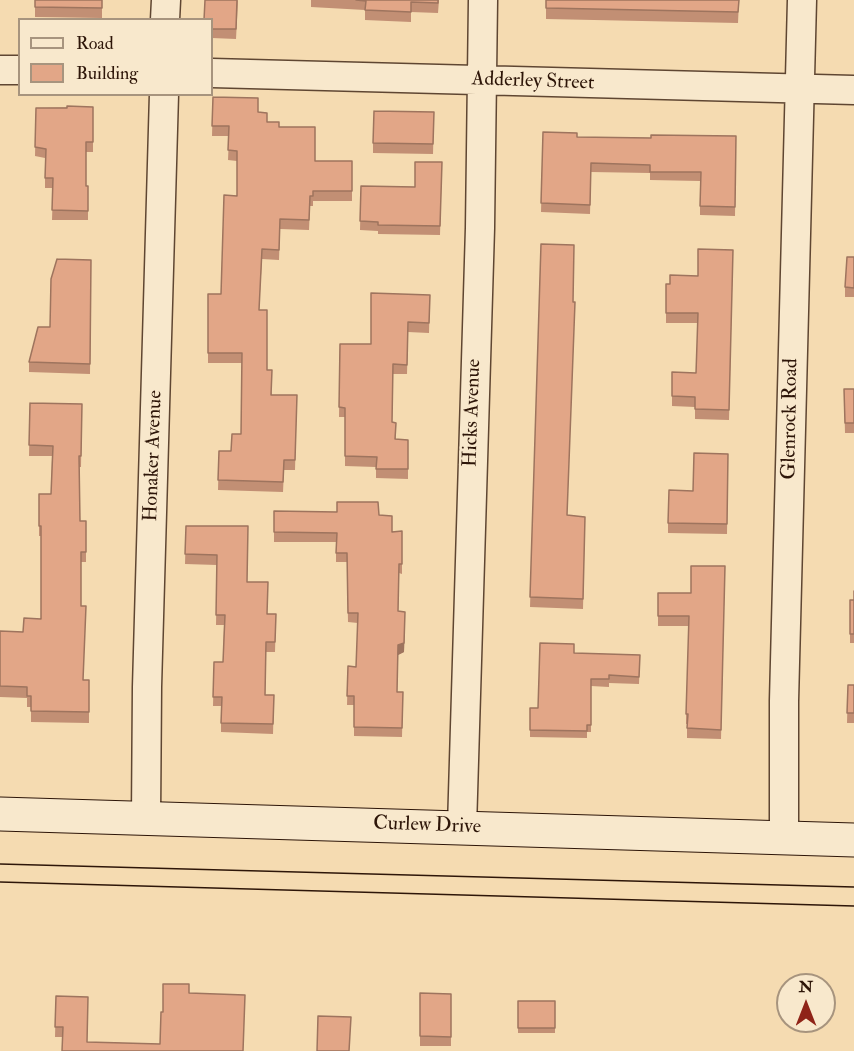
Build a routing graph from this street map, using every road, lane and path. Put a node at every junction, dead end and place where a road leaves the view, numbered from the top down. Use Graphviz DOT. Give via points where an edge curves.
graph roads {
  1 [pos="166,0"];
  2 [pos="483,0"];
  3 [pos="802,0"];
  4 [pos="165,18"];
  5 [pos="0,70"];
  6 [pos="18,70"];
  7 [pos="213,73"];
  8 [pos="482,80"];
  9 [pos="800,89"];
  10 [pos="854,90"];
  11 [pos="164,96"];
  12 [pos="0,813"];
  13 [pos="146,817"];
  14 [pos="462,827"];
  15 [pos="784,838"];
  16 [pos="854,840"];
  1 -- 4 [label="street"];
  2 -- 8 [label="street, Hicks Avenue"];
  3 -- 9 [label="street, Glenrock Road"];
  5 -- 6 [label="street"];
  7 -- 8 [label="street, Adderley Street"];
  8 -- 9 [label="street, Adderley Street"];
  8 -- 14 [label="street, Hicks Avenue"];
  9 -- 10 [label="street, Adderley Street"];
  9 -- 15 [label="street, Glenrock Road"];
  11 -- 13 [label="street, Honaker Avenue"];
  12 -- 13 [label="street, Curlew Drive"];
  13 -- 14 [label="street, Curlew Drive"];
  14 -- 15 [label="street, Curlew Drive"];
  15 -- 16 [label="street, Curlew Drive"];
}
